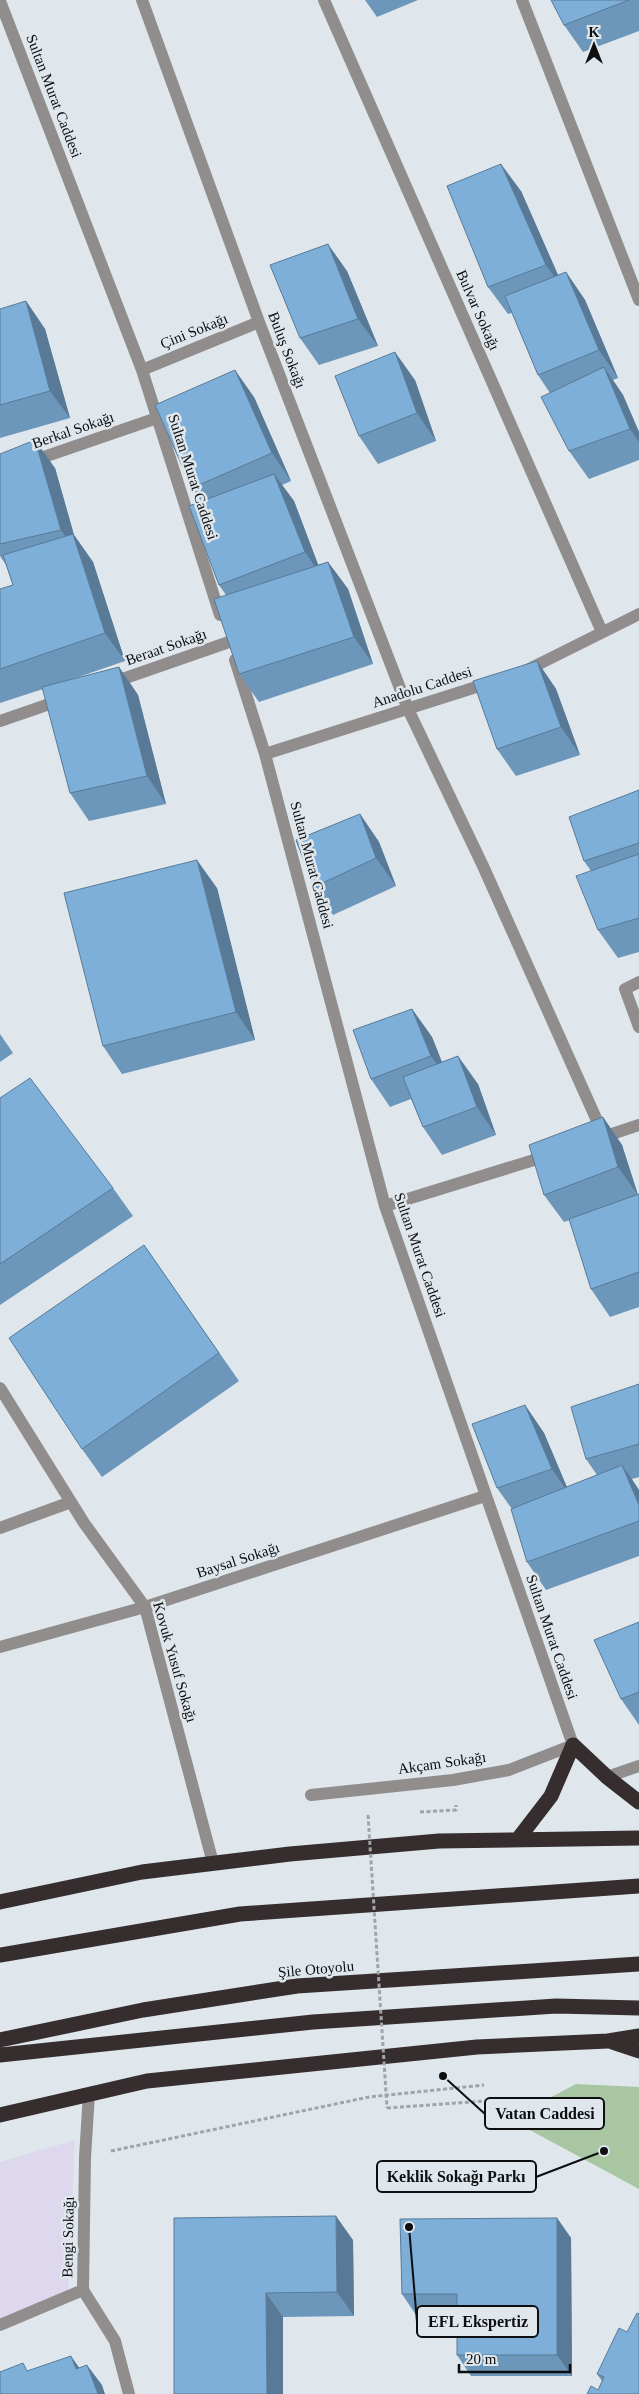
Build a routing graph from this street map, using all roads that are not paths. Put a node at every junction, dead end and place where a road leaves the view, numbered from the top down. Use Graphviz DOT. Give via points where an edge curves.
graph roads {
  1 [pos="142,0"];
  2 [pos="324,0"];
  3 [pos="522,0"];
  4 [pos="0,1"];
  5 [pos="639,300"];
  6 [pos="258,322"];
  7 [pos="142,370"];
  8 [pos="157,418"];
  9 [pos="0,472"];
  10 [pos="639,614"];
  11 [pos="602,632"];
  12 [pos="226,633"];
  13 [pos="101,686"];
  14 [pos="73,696"];
  15 [pos="408,709"];
  16 [pos="0,721"];
  17 [pos="265,754"];
  18 [pos="639,982"];
  19 [pos="639,1027"];
  20 [pos="639,1125"];
  21 [pos="604,1137"];
  22 [pos="585,1143"];
  23 [pos="566,1149"];
  24 [pos="385,1206"];
  25 [pos="0,1388"];
  26 [pos="485,1496"];
  27 [pos="71,1502"];
  28 [pos="0,1528"];
  29 [pos="145,1608"];
  30 [pos="0,1647"];
  31 [pos="572,1745"];
  32 [pos="639,1766"];
  33 [pos="606,1777"];
  34 [pos="311,1795"];
  35 [pos="639,1802"];
  36 [pos="639,1838"];
  37 [pos="518,1839"];
  38 [pos="213,1863"];
  39 [pos="639,1886"];
  40 [pos="0,1902"];
  41 [pos="0,1955"];
  42 [pos="639,1964"];
  43 [pos="639,2008"];
  44 [pos="639,2036"];
  45 [pos="0,2040"];
  46 [pos="608,2040"];
  47 [pos="639,2051"];
  48 [pos="0,2055"];
  49 [pos="89,2094"];
  50 [pos="0,2115"];
  51 [pos="83,2290"];
  52 [pos="0,2325"];
  53 [pos="129,2394"];
  1 -- 6 [label="street, Buluş Sokağı"];
  2 -- 11 [label="street, Bulvar Sokağı"];
  3 -- 5 [label="street"];
  4 -- 7 [label="street, Sultan Murat Caddesi"];
  6 -- 7 [label="street, Çini Sokağı"];
  6 -- 15 [label="street, Buluş Sokağı"];
  7 -- 8 [label="street, Sultan Murat Caddesi"];
  8 -- 9 [label="street, Berkal Sokağı"];
  8 -- 12 [label="street, Sultan Murat Caddesi"];
  10 -- 11 [label="street, Anadolu Caddesi"];
  11 -- 15 [label="street, Anadolu Caddesi" via="506,678"];
  12 -- 13 [label="street, Beraat Sokağı"];
  12 -- 17 [label="street, Sultan Murat Caddesi"];
  14 -- 16 [label="street"];
  15 -- 17 [label="street, Anadolu Caddesi"];
  15 -- 21 [label="street, Buluş Sokağı" via="483,866"];
  17 -- 24 [label="street, Sultan Murat Caddesi"];
  18 -- 19 [label="street" via="625,989"];
  20 -- 21 [label="street"];
  21 -- 22 [label="street"];
  23 -- 24 [label="street"];
  24 -- 26 [label="street, Sultan Murat Caddesi"];
  25 -- 27 [label="street, Kovuk Yusuf Sokağı"];
  26 -- 29 [label="street, Baysal Sokağı"];
  26 -- 31 [label="street, Sultan Murat Caddesi"];
  27 -- 28 [label="street"];
  27 -- 29 [label="street, Kovuk Yusuf Sokağı"];
  29 -- 30 [label="street, Baysal Sokağı"];
  29 -- 38 [label="street, Kovuk Yusuf Sokağı"];
  31 -- 33 [label="highway"];
  31 -- 34 [label="street, Akçam Sokağı" via="509,1770 453,1780"];
  31 -- 37 [label="highway" via="551,1796"];
  32 -- 33 [label="street"];
  33 -- 35 [label="highway"];
  36 -- 37 [label="highway"];
  37 -- 38 [label="highway" via="439,1841"];
  38 -- 40 [label="highway" via="142,1872"];
  39 -- 41 [label="highway" via="240,1914"];
  42 -- 45 [label="highway, Şile Otoyolu" via="297,1986 143,2010"];
  43 -- 48 [label="highway" via="556,2006 313,2022"];
  44 -- 46 [label="highway"];
  46 -- 47 [label="highway"];
  46 -- 49 [label="highway" via="477,2047 147,2080"];
  49 -- 50 [label="highway"];
  49 -- 51 [label="street, Bengi Sokağı"];
  51 -- 52 [label="street, Bengi Sokağı"];
  51 -- 53 [label="street" via="115,2341"];
}
